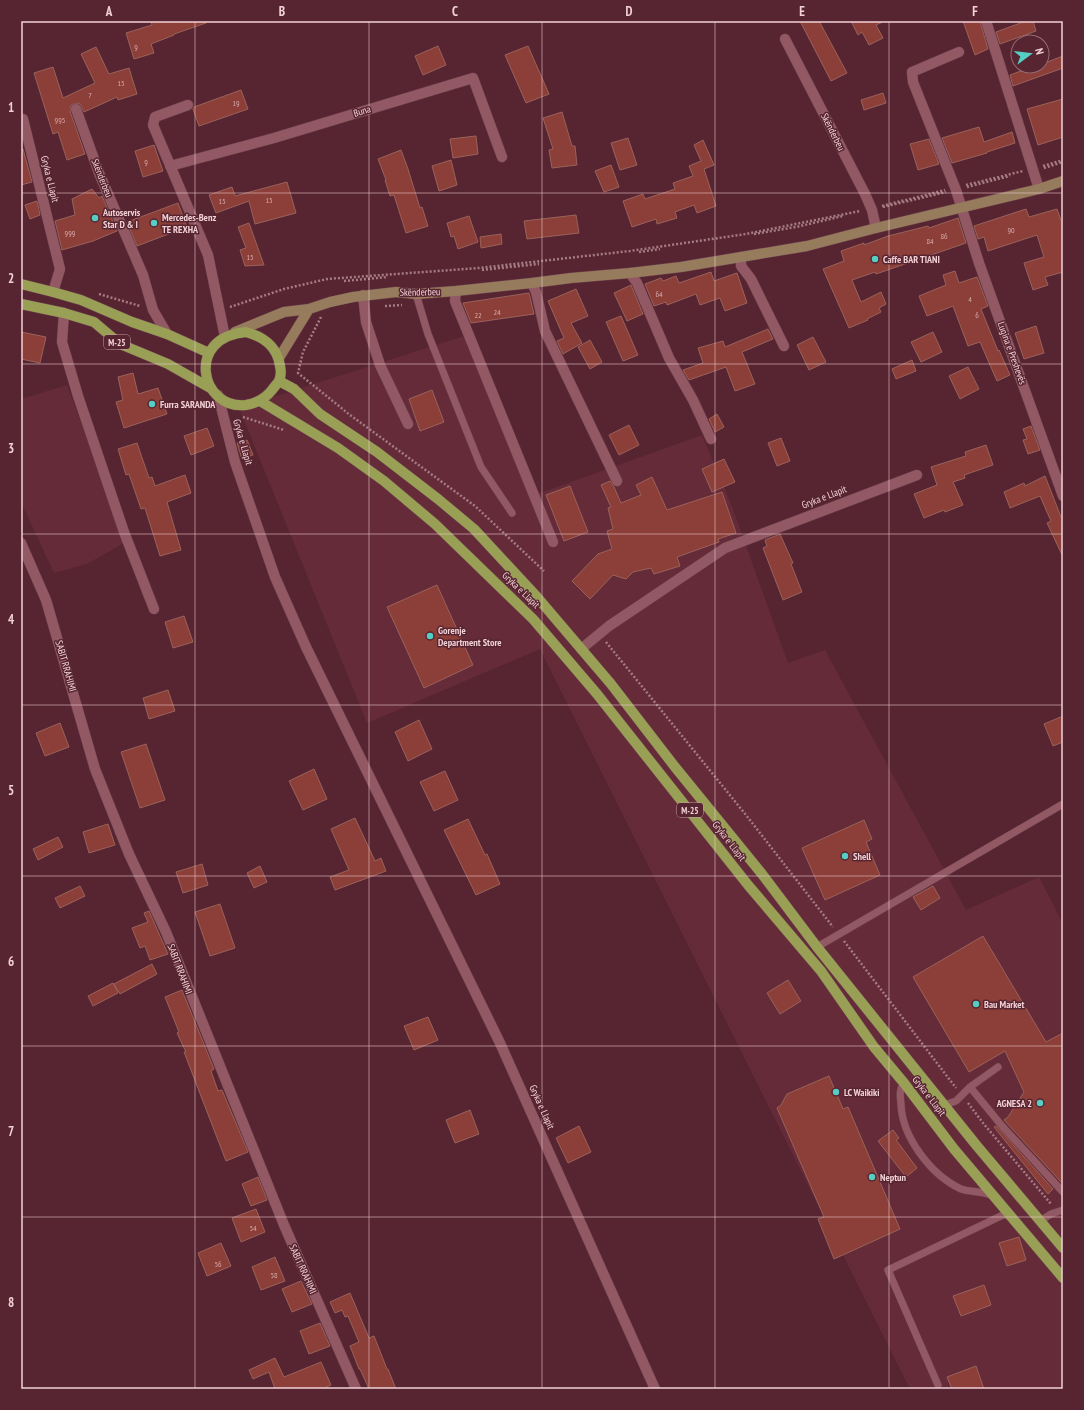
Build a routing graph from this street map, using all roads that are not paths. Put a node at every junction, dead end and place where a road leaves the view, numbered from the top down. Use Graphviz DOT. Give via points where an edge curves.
graph roads {
  1 [pos="986,21"];
  2 [pos="785,39"];
  3 [pos="959,52"];
  4 [pos="188,105"];
  5 [pos="76,109"];
  6 [pos="23,119"];
  7 [pos="502,156"];
  8 [pos="170,166"];
  9 [pos="1063,181"];
  10 [pos="1038,189"];
  11 [pos="962,208"];
  12 [pos="876,228"];
  13 [pos="741,257"];
  14 [pos="630,273"];
  15 [pos="21,284"];
  16 [pos="532,284"];
  17 [pos="456,291"];
  18 [pos="53,292"];
  19 [pos="416,294"];
  20 [pos="363,295"];
  21 [pos="21,304"];
  22 [pos="309,309"];
  23 [pos="64,313"];
  24 [pos="167,334"];
  25 [pos="224,337"];
  26 [pos="784,346"];
  27 [pos="209,352"];
  28 [pos="278,358"];
  29 [pos="279,381"];
  30 [pos="215,392"];
  31 [pos="260,401"];
  32 [pos="408,424"];
  33 [pos="711,439"];
  34 [pos="917,475"];
  35 [pos="617,481"];
  36 [pos="1063,496"];
  37 [pos="512,514"];
  38 [pos="553,542"];
  39 [pos="21,543"];
  40 [pos="154,609"];
  41 [pos="581,649"];
  42 [pos="1063,804"];
  43 [pos="817,948"];
  44 [pos="998,1067"];
  45 [pos="904,1083"];
  46 [pos="970,1087"];
  47 [pos="944,1105"];
  48 [pos="1063,1192"];
  49 [pos="993,1195"];
  50 [pos="1063,1210"];
  51 [pos="1011,1215"];
  52 [pos="1040,1221"];
  53 [pos="1063,1248"];
  54 [pos="1063,1278"];
  55 [pos="938,1385"];
  56 [pos="356,1389"];
  57 [pos="655,1389"];
  1 -- 10 [label="street"];
  2 -- 12 [label="street, Skënderbeu" via="871,209"];
  3 -- 11 [label="street, Lugina e Preshevës" via="912,72 913,82"];
  4 -- 8 [label="street" via="155,118 153,125"];
  5 -- 24 [label="street, Skënderbeu" via="99,173 143,275 153,310"];
  6 -- 18 [label="street, Gryka e Llapit" via="60,269"];
  7 -- 8 [label="street, Buna" via="473,78 274,138"];
  8 -- 25 [label="street" via="208,255"];
  9 -- 10 [label="main road, Skënderbeu"];
  10 -- 11 [label="main road, Skënderbeu"];
  11 -- 12 [label="main road, Skënderbeu"];
  11 -- 36 [label="street, Lugina e Preshevës" via="979,263"];
  12 -- 13 [label="main road, Skënderbeu" via="806,246"];
  13 -- 14 [label="main road, Skënderbeu"];
  13 -- 26 [label="street" via="742,266"];
  14 -- 16 [label="main road, Skënderbeu"];
  14 -- 33 [label="street" via="637,283 669,358"];
  15 -- 18 [label="main road, M-25"];
  16 -- 17 [label="main road, Skënderbeu"];
  16 -- 35 [label="street" via="552,348"];
  17 -- 19 [label="main road, Skënderbeu"];
  17 -- 38 [label="street" via="455,301"];
  18 -- 24 [label="main road, M-25" via="81,300"];
  19 -- 20 [label="main road, Skënderbeu" via="396,292"];
  19 -- 37 [label="lane" via="428,334 481,467"];
  20 -- 22 [label="main road, Skënderbeu"];
  20 -- 32 [label="street" via="366,322 380,365"];
  21 -- 23 [label="main road, M-25"];
  22 -- 25 [label="main road, Skënderbeu" via="284,312"];
  22 -- 28 [label="main road"];
  23 -- 30 [label="main road, M-25" via="94,322 120,344 168,364"];
  23 -- 40 [label="street" via="62,342 78,396 124,532"];
  24 -- 27 [label="main road, M-25"];
  25 -- 27 [label="main road"];
  25 -- 28 [label="main road" via="246,332 256,335 274,348"];
  27 -- 30 [label="main road" via="205,363 206,372"];
  28 -- 29 [label="main road" via="281,375"];
  29 -- 31 [label="main road"];
  29 -- 41 [label="main road, Gryka e Llapit / M-25" via="294,389 320,414 377,452 474,528"];
  30 -- 31 [label="main road" via="226,402 243,405"];
  30 -- 57 [label="street, Gryka e Llapit" via="238,469 275,576 303,640 500,1043"];
  31 -- 45 [label="main road, Gryka e Llapit / M-25" via="338,448 384,481 436,524 534,619 607,706 748,886 821,971 874,1048"];
  34 -- 41 [label="street, Gryka e Llapit" via="725,548 609,626"];
  39 -- 56 [label="street, SABIT RRAHIMI" via="46,600 98,776 129,854 166,932 284,1225"];
  41 -- 43 [label="main road, Gryka e Llapit / M-25" via="762,874"];
  42 -- 43 [label="lane"];
  43 -- 47 [label="main road, Gryka e Llapit / M-25"];
  44 -- 46 [label="lane"];
  45 -- 49 [label="main road, Gryka e Llapit / M-25"];
  45 -- 49 [label="lane" via="900,1089 901,1112 905,1127 931,1168 962,1189"];
  46 -- 47 [label="lane" via="956,1101"];
  46 -- 48 [label="lane"];
  47 -- 52 [label="main road, Gryka e Llapit / M-25"];
  49 -- 51 [label="main road, Gryka e Llapit / M-25"];
  50 -- 52 [label="lane"];
  51 -- 54 [label="main road, Gryka e Llapit / M-25"];
  51 -- 55 [label="lane" via="1003,1215 888,1270"];
  52 -- 53 [label="main road, Gryka e Llapit / M-25"];
}
